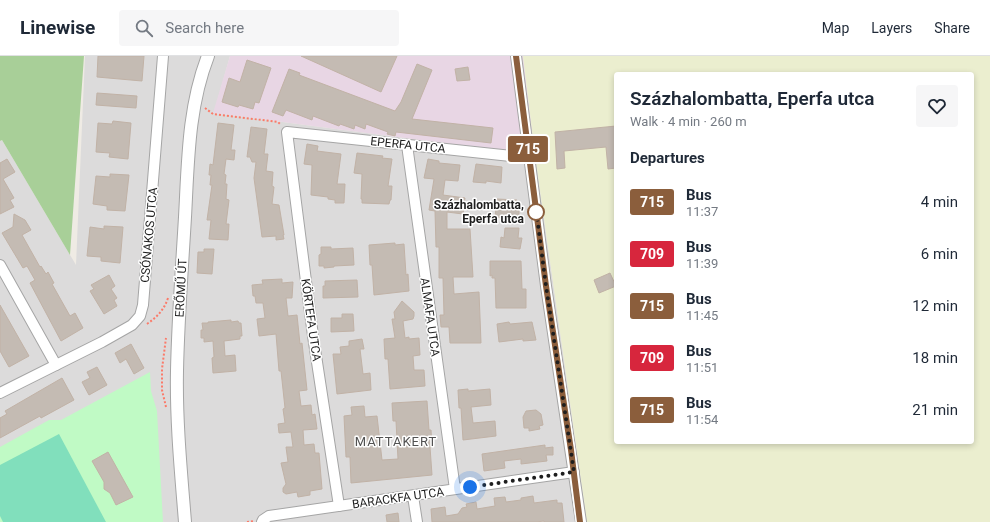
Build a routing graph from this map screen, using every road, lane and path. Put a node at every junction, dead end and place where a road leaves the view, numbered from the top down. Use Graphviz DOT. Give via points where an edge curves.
graph roads {
  1 [pos="163,56"];
  2 [pos="208,56"];
  3 [pos="516,56"];
  4 [pos="194,106"];
  5 [pos="287,132"];
  6 [pos="407,145"];
  7 [pos="530,158"];
  8 [pos="0,265"];
  9 [pos="56,366"];
  10 [pos="0,393"];
  11 [pos="574,472"];
  12 [pos="455,489"];
  13 [pos="413,496"];
  14 [pos="339,506"];
  15 [pos="266,519"];
  16 [pos="185,522"];
  17 [pos="417,522"];
  18 [pos="580,522"];
  1 -- 9 [label="street, CSÓNAKOS UTCA" via="143,305 140,316 132,325"];
  2 -- 4 [label="street, ERŐMŰ ÚT"];
  3 -- 7 [label="street"];
  4 -- 5 [label="path" via="204,108 213,114 278,122"];
  4 -- 16 [label="street, ERŐMŰ ÚT" via="189,151 177,372"];
  5 -- 6 [label="street, EPERFA UTCA"];
  5 -- 14 [label="street, KÖRTEFA UTCA" via="313,336"];
  6 -- 7 [label="street, EPERFA UTCA"];
  6 -- 12 [label="street, ALMAFA UTCA"];
  7 -- 11 [label="street"];
  8 -- 9 [label="street"];
  9 -- 10 [label="street, CSÓNAKOS UTCA"];
  11 -- 12 [label="street, BARACKFA UTCA"];
  11 -- 18 [label="street"];
  12 -- 13 [label="street, BARACKFA UTCA"];
  13 -- 14 [label="street, BARACKFA UTCA"];
  13 -- 17 [label="street"];
  14 -- 15 [label="street, BARACKFA UTCA"];
}
